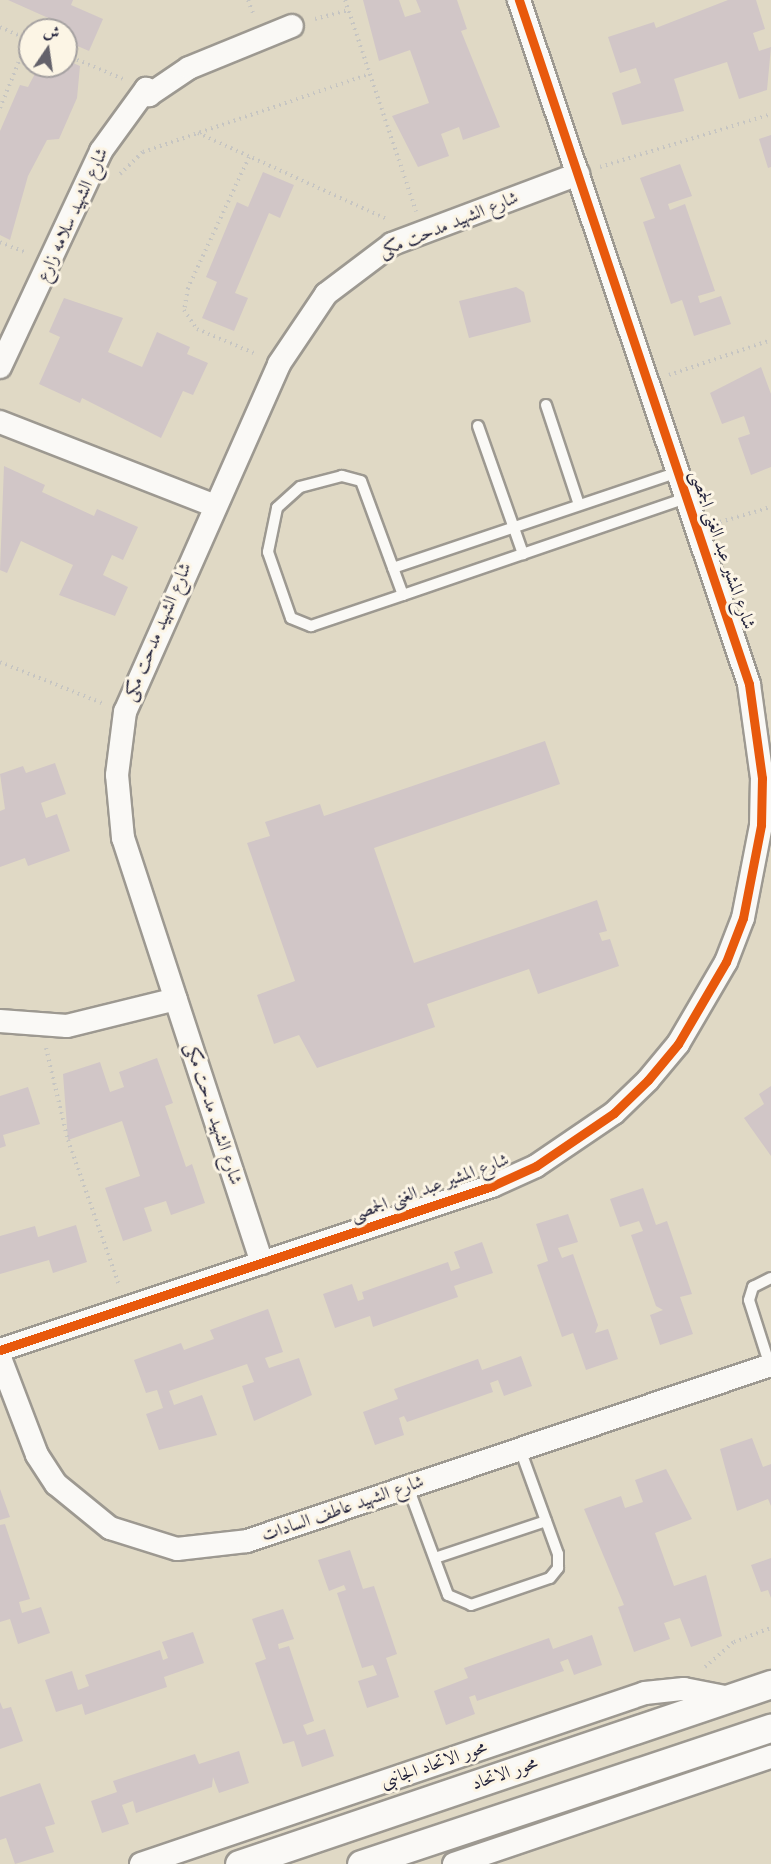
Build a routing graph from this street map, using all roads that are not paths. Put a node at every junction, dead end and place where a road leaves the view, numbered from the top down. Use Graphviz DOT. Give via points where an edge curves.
graph roads {
  1 [pos="519,0"];
  2 [pos="292,26"];
  3 [pos="578,174"];
  4 [pos="0,367"];
  5 [pos="546,405"];
  6 [pos="0,422"];
  7 [pos="478,426"];
  8 [pos="678,472"];
  9 [pos="687,498"];
  10 [pos="213,505"];
  11 [pos="579,505"];
  12 [pos="513,527"];
  13 [pos="523,554"];
  14 [pos="393,568"];
  15 [pos="403,595"];
  16 [pos="176,999"];
  17 [pos="0,1021"];
  18 [pos="261,1263"];
  19 [pos="771,1278"];
  20 [pos="0,1350"];
  21 [pos="0,1358"];
  22 [pos="770,1365"];
  23 [pos="520,1449"];
  24 [pos="408,1487"];
  25 [pos="546,1521"];
  26 [pos="435,1558"];
  27 [pos="771,1684"];
  28 [pos="730,1698"];
  29 [pos="771,1728"];
  30 [pos="771,1757"];
  31 [pos="141,1864"];
  32 [pos="239,1864"];
  33 [pos="361,1864"];
  34 [pos="454,1864"];
  1 -- 3 [label="street, شارع المشير عبد الغنى الجمصى"];
  2 -- 4 [label="street, شارع الشهيد سلامه زارع" via="189,68 149,95 146,89 101,151"];
  3 -- 8 [label="street, شارع المشير عبد الغنى الجمصى"];
  3 -- 10 [label="street, شارع الشهيد مدحت مكى" via="420,232 346,275 309,316 279,364"];
  5 -- 11 [label="lane"];
  6 -- 10 [label="street"];
  7 -- 12 [label="lane"];
  8 -- 9 [label="street, شارع المشير عبد الغنى الجمصى"];
  8 -- 11 [label="lane"];
  9 -- 13 [label="lane"];
  9 -- 18 [label="street, شارع المشير عبد الغنى الجمصى" via="749,684 762,777 761,825 742,918 704,1004 648,1080 576,1142 536,1166 492,1186"];
  10 -- 16 [label="street, شارع الشهيد مدحت مكى" via="125,712 117,775 123,838"];
  11 -- 12 [label="lane"];
  12 -- 13 [label="lane"];
  12 -- 14 [label="lane"];
  13 -- 15 [label="lane"];
  14 -- 15 [label="lane"];
  14 -- 15 [label="lane" via="365,486 355,477 300,487 271,521 268,552 291,618 300,624 311,626"];
  16 -- 17 [label="street" via="41,1027"];
  16 -- 18 [label="street, شارع الشهيد مدحت مكى"];
  18 -- 20 [label="street, شارع المشير عبد الغنى الجمصى"];
  19 -- 22 [label="lane" via="753,1287 748,1300"];
  21 -- 24 [label="street, شارع الشهيد عاطف السادات" via="37,1455 56,1484 81,1509 143,1542 213,1548"];
  22 -- 23 [label="street, شارع الشهيد عاطف السادات"];
  23 -- 24 [label="street, شارع الشهيد عاطف السادات"];
  23 -- 25 [label="lane"];
  24 -- 26 [label="lane"];
  25 -- 26 [label="lane"];
  25 -- 26 [label="lane" via="560,1561 555,1574 471,1605 448,1595"];
  27 -- 28 [label="street, محور الاتحاد"];
  28 -- 31 [label="street, محور الاتحاد الجانبى" via="684,1689 645,1693"];
  28 -- 32 [label="street, محور الاتحاد"];
  29 -- 33 [label="street"];
  30 -- 34 [label="street"];
}
